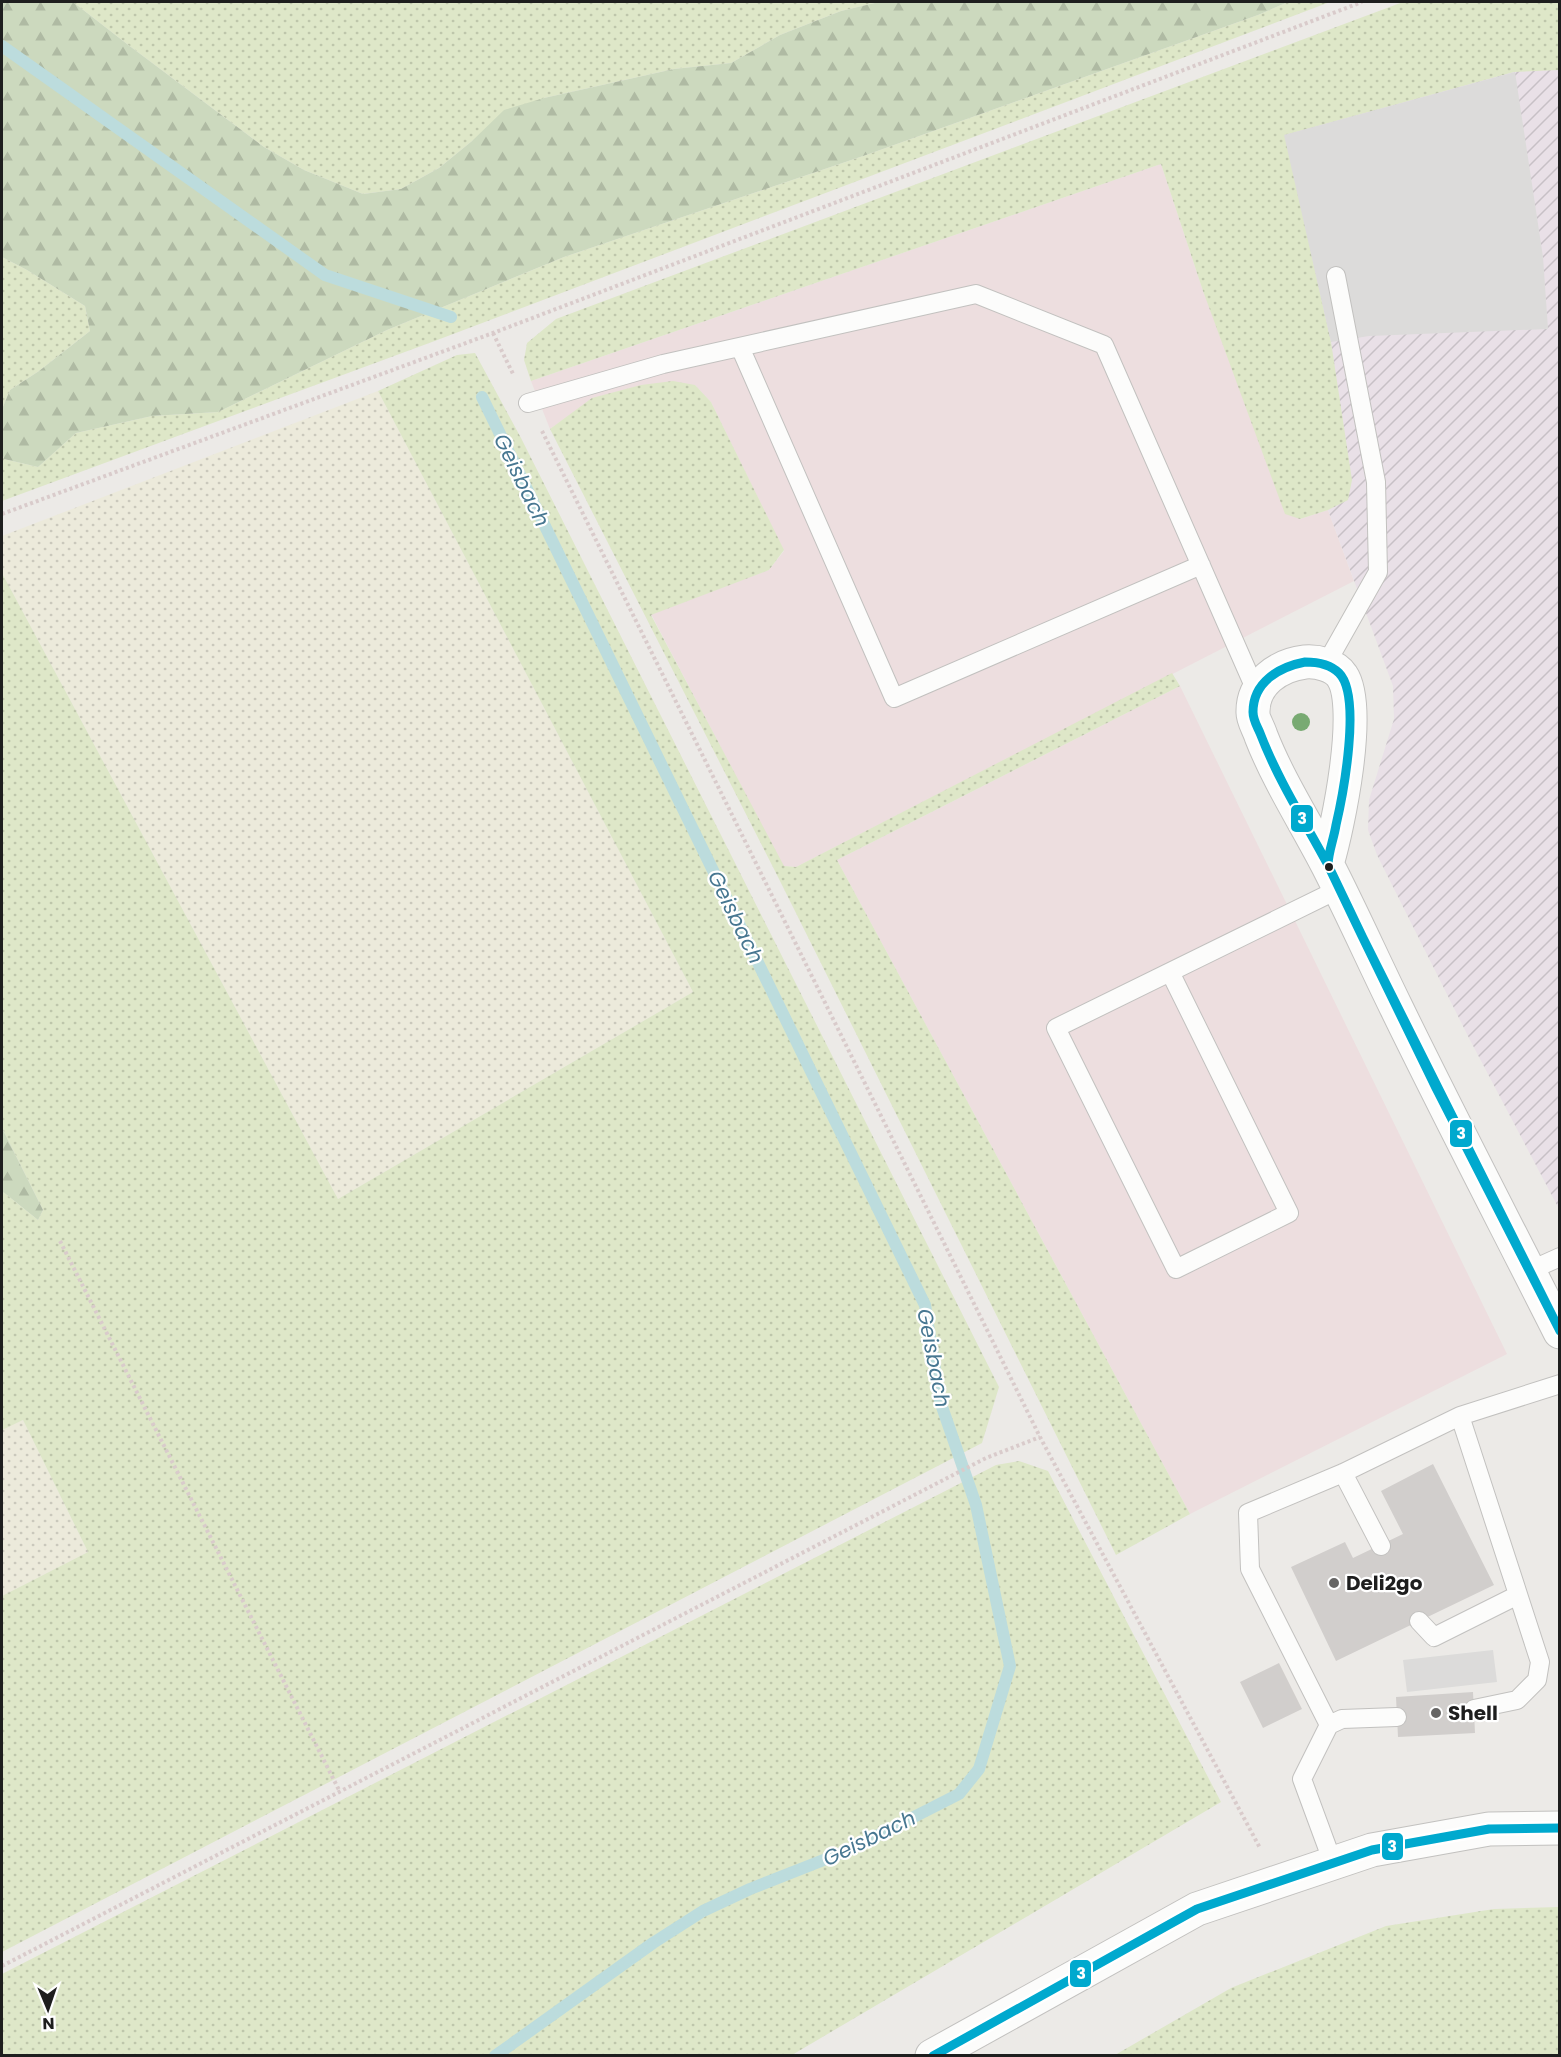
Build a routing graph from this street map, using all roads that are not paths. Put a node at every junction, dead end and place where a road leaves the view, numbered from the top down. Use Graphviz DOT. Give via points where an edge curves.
graph roads {
  1 [pos="1336,276"];
  2 [pos="740,347"];
  3 [pos="528,404"];
  4 [pos="1201,565"];
  5 [pos="1326,664"];
  6 [pos="1257,693"];
  7 [pos="1333,877"];
  8 [pos="1170,972"];
  9 [pos="1560,1257"];
  10 [pos="1529,1271"];
  11 [pos="1560,1332"];
  12 [pos="1560,1384"];
  13 [pos="1460,1416"];
  14 [pos="1342,1473"];
  15 [pos="1381,1546"];
  16 [pos="1518,1595"];
  17 [pos="1419,1621"];
  18 [pos="1474,1709"];
  19 [pos="1397,1717"];
  20 [pos="1329,1725"];
  21 [pos="1560,1828"];
  22 [pos="1334,1863"];
  23 [pos="932,2055"];
  1 -- 5 [label="lane" via="1376,482 1378,572"];
  2 -- 3 [label="lane" via="663,364"];
  2 -- 4 [label="lane" via="976,294 1104,345"];
  2 -- 4 [label="lane" via="894,698"];
  4 -- 6 [label="lane"];
  5 -- 6 [label="street" via="1308,661 1287,666 1269,675"];
  5 -- 7 [label="street" via="1341,675 1350,702 1351,732 1335,836"];
  6 -- 7 [label="street" via="1253,713 1272,764"];
  7 -- 8 [label="lane"];
  7 -- 10 [label="street"];
  8 -- 8 [label="lane" via="1056,1028 1176,1269 1289,1213"];
  9 -- 10 [label="lane"];
  10 -- 11 [label="street"];
  12 -- 13 [label="lane"];
  13 -- 14 [label="lane"];
  13 -- 16 [label="lane"];
  14 -- 15 [label="lane"];
  14 -- 20 [label="lane" via="1248,1513 1250,1569"];
  16 -- 17 [label="lane" via="1434,1636"];
  16 -- 18 [label="lane" via="1540,1662 1537,1680 1517,1700"];
  19 -- 20 [label="lane" via="1342,1719"];
  20 -- 22 [label="lane" via="1302,1779"];
  21 -- 22 [label="street" via="1489,1829 1372,1850"];
  22 -- 23 [label="street" via="1197,1909"];
}
